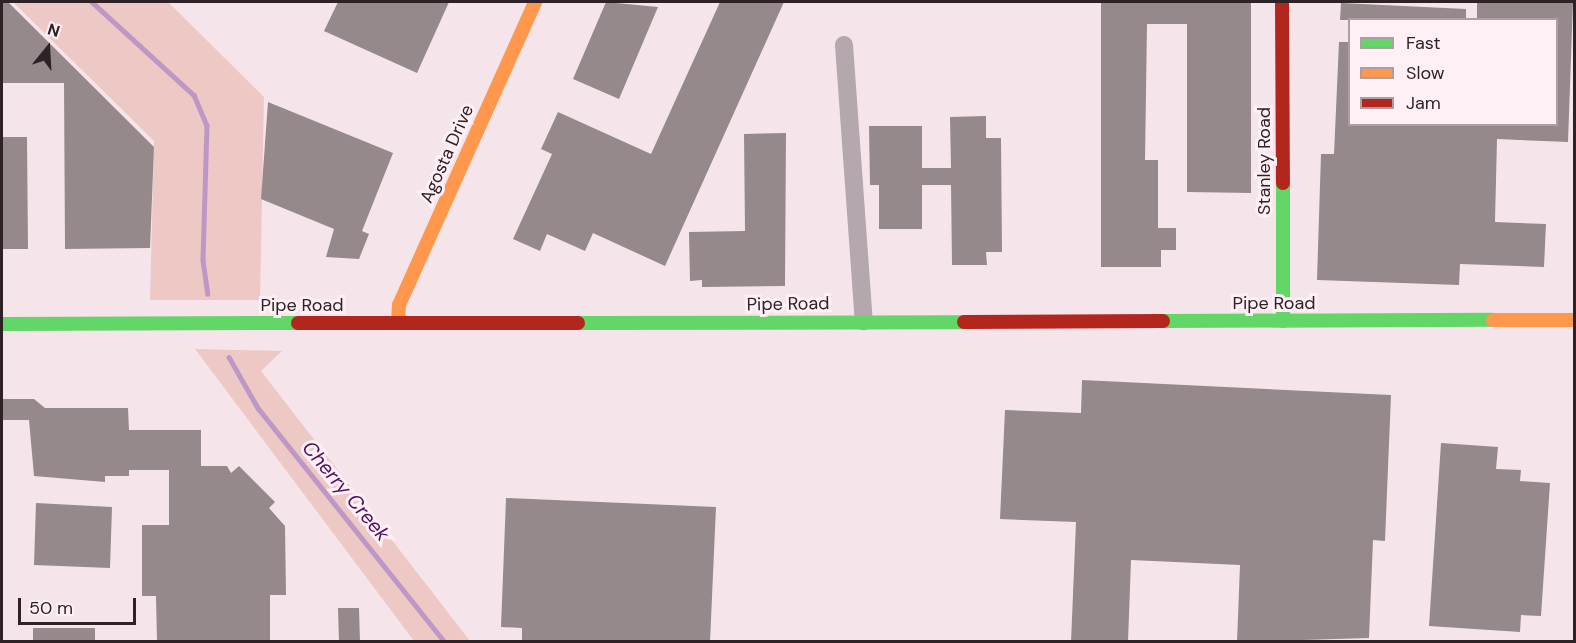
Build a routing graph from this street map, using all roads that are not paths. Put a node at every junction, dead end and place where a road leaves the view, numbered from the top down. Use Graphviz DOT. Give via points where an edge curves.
graph roads {
  1 [pos="535,2"];
  2 [pos="1282,2"];
  3 [pos="844,45"];
  4 [pos="1575,320"];
  5 [pos="864,321"];
  6 [pos="1283,321"];
  7 [pos="399,323"];
  8 [pos="2,324"];
  1 -- 7 [label="street, Agosta Drive" via="399,305"];
  2 -- 6 [label="street, Stanley Road"];
  3 -- 5 [label="street"];
  4 -- 6 [label="street, Pipe Road"];
  5 -- 6 [label="street, Pipe Road"];
  5 -- 7 [label="street, Pipe Road"];
  7 -- 8 [label="street, Pipe Road"];
}
